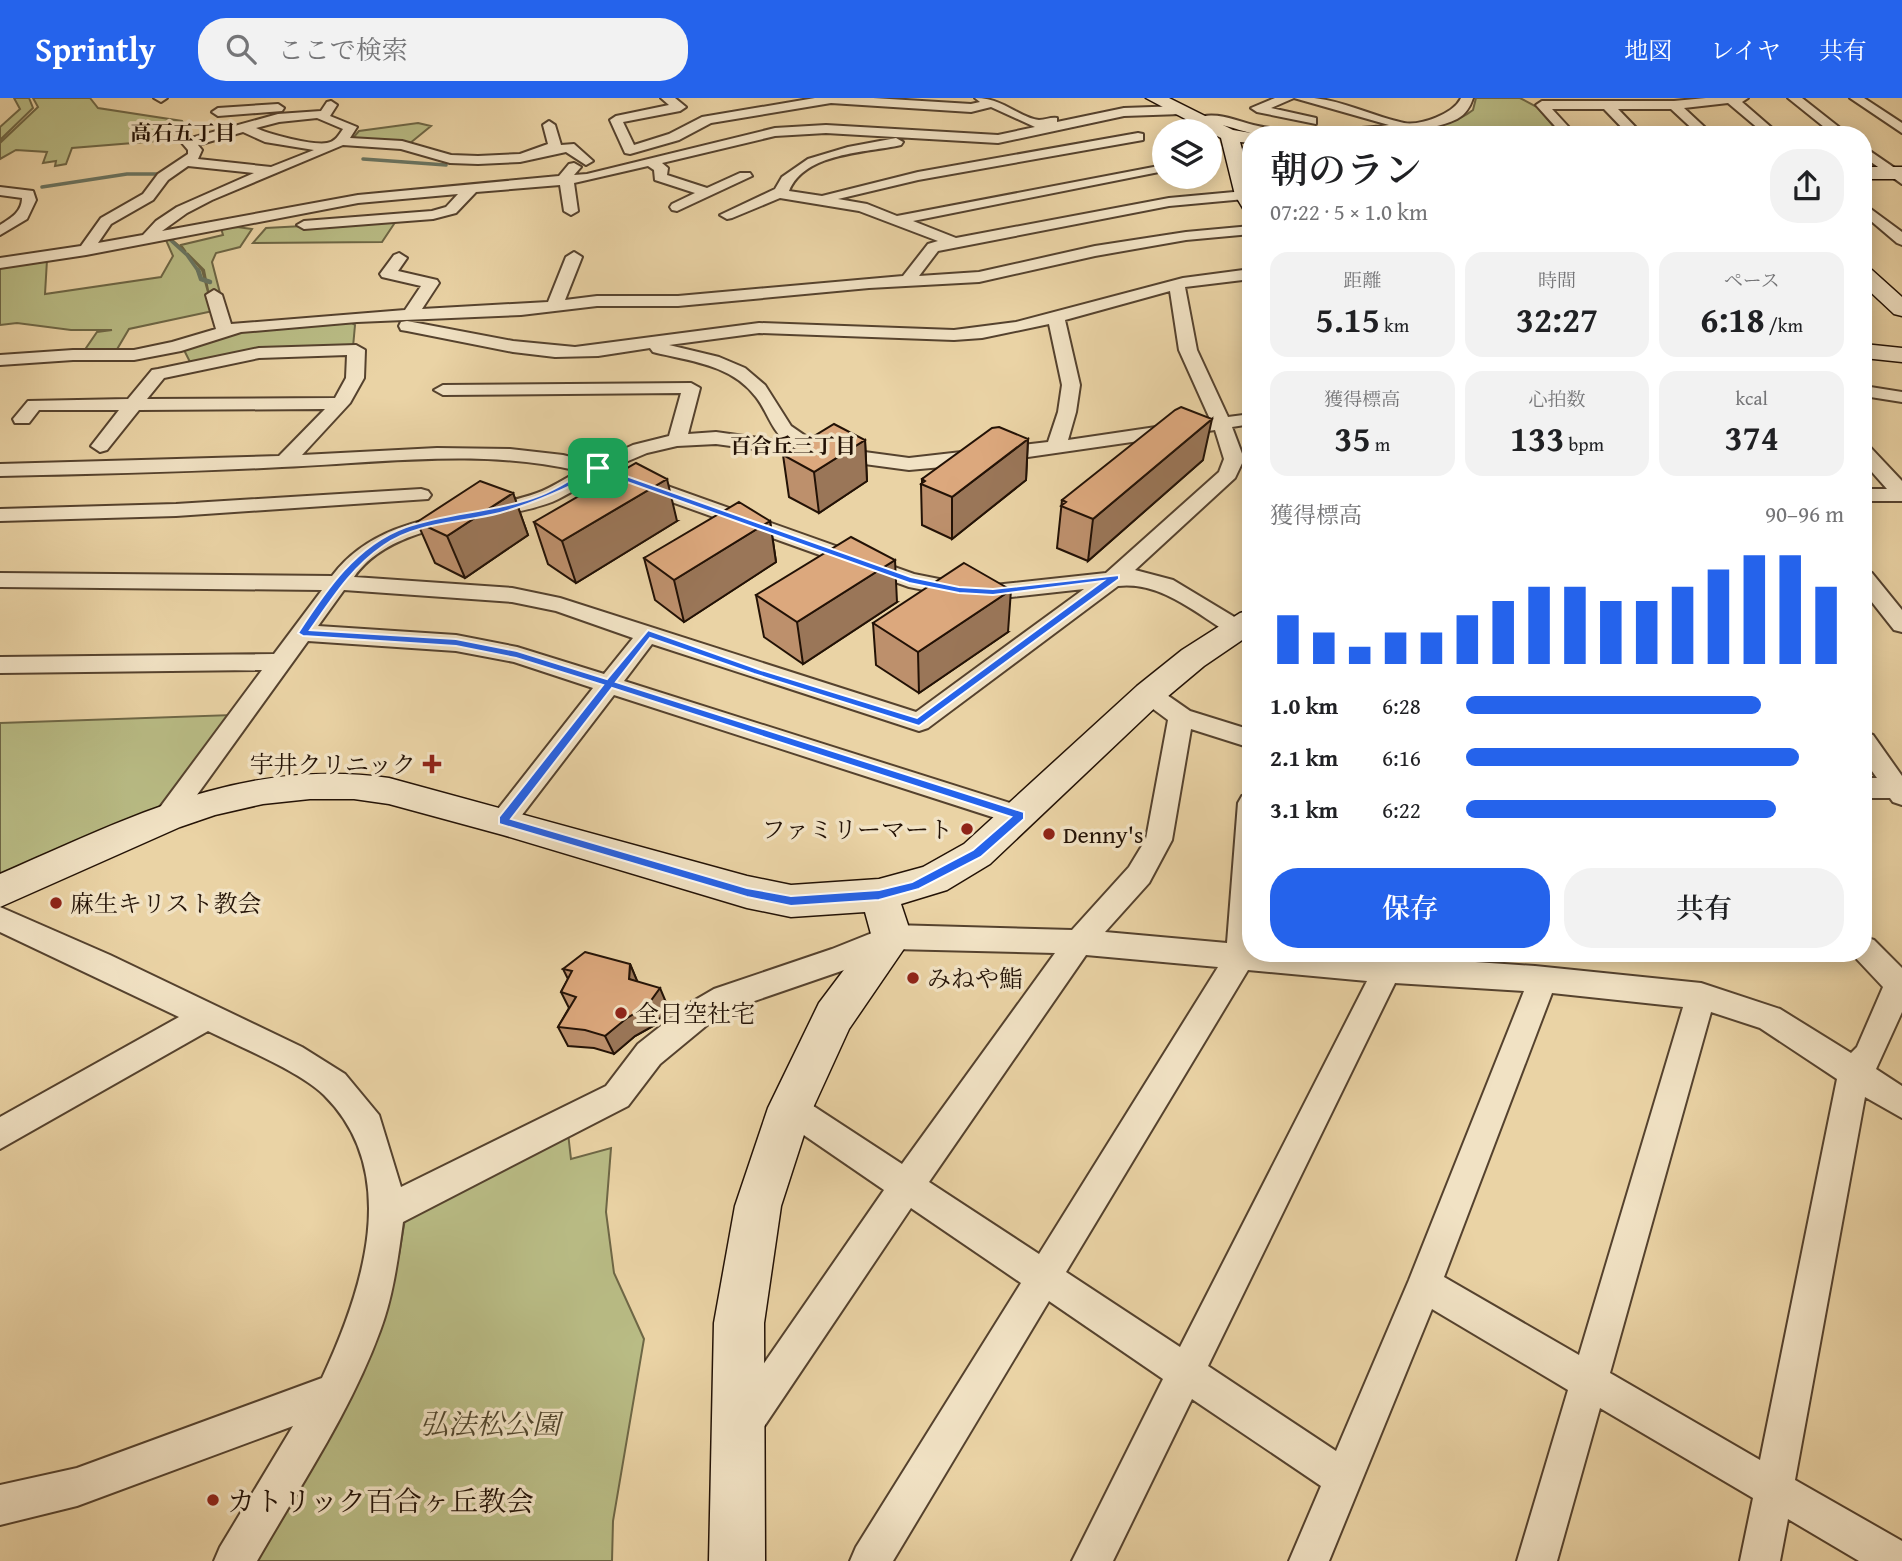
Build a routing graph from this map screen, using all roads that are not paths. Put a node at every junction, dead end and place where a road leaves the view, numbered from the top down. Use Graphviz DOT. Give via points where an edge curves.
graph roads {
  1 [pos="667,98"];
  2 [pos="1156,98"];
  3 [pos="1288,98"];
  4 [pos="1300,98"];
  5 [pos="1467,98"];
  6 [pos="1794,98"];
  7 [pos="1856,98"];
  8 [pos="1737,99"];
  9 [pos="902,100"];
  10 [pos="987,101"];
  11 [pos="1606,104"];
  12 [pos="329,105"];
  13 [pos="1674,105"];
  14 [pos="1181,110"];
  15 [pos="218,112"];
  16 [pos="1109,115"];
  17 [pos="1200,119"];
  18 [pos="1222,122"];
  19 [pos="550,125"];
  20 [pos="1242,126"];
  21 [pos="1331,126"];
  22 [pos="1410,126"];
  23 [pos="1562,126"];
  24 [pos="1628,126"];
  25 [pos="1697,126"];
  26 [pos="1765,126"];
  27 [pos="1831,126"];
  28 [pos="247,129"];
  29 [pos="1902,130"];
  30 [pos="1222,132"];
  31 [pos="926,135"];
  32 [pos="1228,135"];
  33 [pos="1242,136"];
  34 [pos="1138,137"];
  35 [pos="998,139"];
  36 [pos="332,146"];
  37 [pos="536,155"];
  38 [pos="1872,156"];
  39 [pos="1152,160"];
  40 [pos="186,162"];
  41 [pos="651,162"];
  42 [pos="272,172"];
  43 [pos="1872,173"];
  44 [pos="1899,175"];
  45 [pos="745,176"];
  46 [pos="1152,176"];
  47 [pos="1152,176"];
  48 [pos="567,180"];
  49 [pos="1242,181"];
  50 [pos="471,189"];
  51 [pos="1208,189"];
  52 [pos="0,191"];
  53 [pos="1039,191"];
  54 [pos="781,192"];
  55 [pos="708,193"];
  56 [pos="1242,199"];
  57 [pos="819,200"];
  58 [pos="677,206"];
  59 [pos="571,211"];
  60 [pos="727,215"];
  61 [pos="1872,215"];
  62 [pos="246,220"];
  63 [pos="895,220"];
  64 [pos="1242,231"];
  65 [pos="0,232"];
  66 [pos="147,239"];
  67 [pos="1902,240"];
  68 [pos="953,242"];
  69 [pos="86,250"];
  70 [pos="573,257"];
  71 [pos="399,258"];
  72 [pos="0,263"];
  73 [pos="1242,275"];
  74 [pos="908,280"];
  75 [pos="1872,282"];
  76 [pos="1177,285"];
  77 [pos="214,295"];
  78 [pos="555,305"];
  79 [pos="1901,307"];
  80 [pos="411,314"];
  81 [pos="1056,316"];
  82 [pos="357,317"];
  83 [pos="225,331"];
  84 [pos="637,345"];
  85 [pos="1872,352"];
  86 [pos="1902,355"];
  87 [pos="0,360"];
  88 [pos="443,390"];
  89 [pos="1872,392"];
  90 [pos="1902,397"];
  91 [pos="341,403"];
  92 [pos="133,404"];
  93 [pos="22,419"];
  94 [pos="1242,420"];
  95 [pos="1221,424"];
  96 [pos="677,440"];
  97 [pos="100,446"];
  98 [pos="1056,447"];
  99 [pos="824,453"];
  100 [pos="437,454"];
  101 [pos="1872,461"];
  102 [pos="284,462"];
  103 [pos="598,468"];
  104 [pos="0,470"];
  105 [pos="1902,494"];
  106 [pos="421,495"];
  107 [pos="1872,495"];
  108 [pos="0,515"];
  109 [pos="410,529"];
  110 [pos="1115,577"];
  111 [pos="0,580"];
  112 [pos="339,583"];
  113 [pos="1872,585"];
  114 [pos="1895,606"];
  115 [pos="1872,607"];
  116 [pos="1242,623"];
  117 [pos="1902,625"];
  118 [pos="1242,627"];
  119 [pos="303,633"];
  120 [pos="648,634"];
  121 [pos="281,662"];
  122 [pos="0,665"];
  123 [pos="610,684"];
  124 [pos="1149,694"];
  125 [pos="1181,717"];
  126 [pos="1242,736"];
  127 [pos="1872,752"];
  128 [pos="1872,788"];
  129 [pos="1901,790"];
  130 [pos="1020,816"];
  131 [pos="167,817"];
  132 [pos="503,821"];
  133 [pos="0,891"];
  134 [pos="886,916"];
  135 [pos="0,919"];
  136 [pos="1242,929"];
  137 [pos="1079,942"];
  138 [pos="1240,957"];
  139 [pos="1872,957"];
  140 [pos="1339,962"];
  141 [pos="1378,964"];
  142 [pos="1535,971"];
  143 [pos="1700,996"];
  144 [pos="205,1017"];
  145 [pos="1854,1072"];
  146 [pos="1902,1103"];
  147 [pos="790,1108"];
  148 [pos="0,1134"];
  149 [pos="906,1186"];
  150 [pos="387,1212"];
  151 [pos="1042,1276"];
  152 [pos="1424,1285"];
  153 [pos="1185,1373"];
  154 [pos="1591,1381"];
  155 [pos="335,1392"];
  156 [pos="736,1435"];
  157 [pos="1343,1478"];
  158 [pos="1774,1489"];
  159 [pos="0,1505"];
  160 [pos="234,1561"];
  161 [pos="737,1561"];
  162 [pos="870,1561"];
  163 [pos="1092,1561"];
  164 [pos="1309,1561"];
  165 [pos="1537,1561"];
  166 [pos="1760,1561"];
  167 [pos="1897,1561"];
  1 -- 9 [label="street" via="680,107 616,120 623,153 674,137 707,120 831,99"];
  2 -- 14 [label="street"];
  3 -- 21 [label="street" via="1257,108"];
  4 -- 22 [label="street"];
  5 -- 22 [label="street" via="1455,115"];
  6 -- 27 [label="street"];
  7 -- 29 [label="street"];
  8 -- 13 [label="street"];
  8 -- 26 [label="street"];
  9 -- 10 [label="street" via="971,108"];
  10 -- 16 [label="street" via="1037,124"];
  11 -- 13 [label="street"];
  11 -- 23 [label="street" via="1542,105"];
  11 -- 24 [label="street"];
  12 -- 15 [label="street"];
  12 -- 28 [label="street"];
  12 -- 36 [label="street" via="323,118 351,127"];
  13 -- 25 [label="street"];
  14 -- 16 [label="street"];
  14 -- 17 [label="street"];
  16 -- 34 [label="street"];
  16 -- 35 [label="street"];
  18 -- 20 [label="street"];
  19 -- 37 [label="street" via="555,147"];
  28 -- 36 [label="street" via="264,138"];
  28 -- 40 [label="street" via="189,143 196,153"];
  30 -- 32 [label="street"];
  31 -- 35 [label="street"];
  31 -- 41 [label="street" via="795,130"];
  31 -- 54 [label="street" via="804,164"];
  32 -- 33 [label="street"];
  32 -- 49 [label="street"];
  34 -- 39 [label="street"];
  34 -- 53 [label="street"];
  35 -- 53 [label="street"];
  36 -- 37 [label="street" via="358,142 402,145 450,159"];
  36 -- 42 [label="street"];
  37 -- 48 [label="street" via="569,147 591,160 570,170"];
  38 -- 44 [label="street"];
  40 -- 42 [label="street"];
  40 -- 69 [label="street" via="163,177 148,197 106,221"];
  41 -- 48 [label="street"];
  41 -- 55 [label="street" via="661,168 660,177"];
  42 -- 66 [label="street" via="178,210"];
  43 -- 44 [label="street"];
  45 -- 55 [label="street"];
  46 -- 53 [label="street"];
  47 -- 53 [label="street"];
  48 -- 50 [label="street"];
  48 -- 59 [label="street"];
  50 -- 62 [label="street" via="358,199"];
  50 -- 62 [label="street" via="451,210 422,217 260,226"];
  51 -- 56 [label="street"];
  52 -- 65 [label="street" via="28,194 31,201 23,214"];
  53 -- 57 [label="street" via="883,183"];
  53 -- 63 [label="street"];
  53 -- 68 [label="street"];
  54 -- 57 [label="street"];
  54 -- 60 [label="street"];
  55 -- 58 [label="street"];
  57 -- 63 [label="street" via="862,207"];
  61 -- 67 [label="street"];
  62 -- 66 [label="street"];
  63 -- 68 [label="street"];
  64 -- 74 [label="street" via="1108,249 979,277"];
  66 -- 69 [label="street"];
  68 -- 74 [label="street" via="933,247"];
  69 -- 72 [label="street"];
  70 -- 78 [label="street"];
  71 -- 80 [label="street" via="388,274 430,283"];
  73 -- 76 [label="street"];
  74 -- 78 [label="street" via="678,301"];
  75 -- 79 [label="street"];
  76 -- 81 [label="street"];
  76 -- 95 [label="street" via="1188,349"];
  77 -- 83 [label="street"];
  78 -- 80 [label="street"];
  80 -- 82 [label="street"];
  81 -- 84 [label="street" via="956,335 758,328"];
  81 -- 98 [label="street" via="1071,385"];
  82 -- 83 [label="street"];
  82 -- 84 [label="street" via="541,350"];
  83 -- 87 [label="street" via="175,348 134,355"];
  84 -- 99 [label="street" via="691,355 736,370 762,392 788,436"];
  85 -- 86 [label="street"];
  88 -- 96 [label="street" via="691,388"];
  89 -- 90 [label="street"];
  91 -- 92 [label="street"];
  91 -- 92 [label="street" via="355,378 356,350 259,353 158,374"];
  91 -- 102 [label="street"];
  92 -- 93 [label="street" via="34,405"];
  92 -- 97 [label="street"];
  94 -- 95 [label="street"];
  95 -- 98 [label="street"];
  95 -- 110 [label="street" via="1234,459 1227,474"];
  96 -- 99 [label="street" via="716,438"];
  96 -- 103 [label="street" via="640,449"];
  98 -- 99 [label="street" via="909,464"];
  100 -- 102 [label="street"];
  100 -- 103 [label="street" via="510,455"];
  100 -- 106 [label="street"];
  101 -- 105 [label="street"];
  102 -- 104 [label="street"];
  103 -- 109 [label="street" via="546,497"];
  103 -- 110 [label="street" via="909,580 993,592"];
  105 -- 107 [label="street"];
  106 -- 108 [label="street"];
  106 -- 109 [label="street" via="421,518"];
  109 -- 112 [label="street" via="362,556"];
  110 -- 116 [label="street" via="1166,585"];
  110 -- 120 [label="street" via="919,722"];
  111 -- 112 [label="street"];
  112 -- 119 [label="street"];
  112 -- 120 [label="street" via="512,595 560,605"];
  113 -- 114 [label="street"];
  114 -- 115 [label="street"];
  114 -- 117 [label="street"];
  118 -- 124 [label="street"];
  119 -- 121 [label="street"];
  119 -- 123 [label="street" via="456,643 517,655"];
  120 -- 123 [label="street"];
  121 -- 122 [label="street"];
  121 -- 131 [label="street"];
  123 -- 130 [label="street"];
  123 -- 132 [label="street"];
  124 -- 125 [label="street"];
  124 -- 130 [label="street"];
  125 -- 126 [label="street"];
  125 -- 137 [label="street" via="1159,840 1139,875"];
  127 -- 129 [label="street"];
  128 -- 129 [label="street"];
  130 -- 134 [label="street" via="977,853 934,878"];
  131 -- 132 [label="street" via="263,791 354,786"];
  131 -- 133 [label="street"];
  132 -- 134 [label="street" via="747,892"];
  134 -- 137 [label="street"];
  134 -- 147 [label="street"];
  134 -- 150 [label="street" via="840,959 724,998 701,1012 649,1054 617,1096"];
  135 -- 144 [label="street"];
  136 -- 138 [label="street"];
  137 -- 138 [label="street"];
  137 -- 149 [label="street"];
  138 -- 151 [label="street"];
  139 -- 145 [label="street" via="1899,984 1868,1056"];
  140 -- 141 [label="street"];
  141 -- 142 [label="street"];
  141 -- 153 [label="street"];
  142 -- 143 [label="street"];
  142 -- 152 [label="street"];
  143 -- 145 [label="street" via="1769,1018"];
  143 -- 154 [label="street"];
  144 -- 148 [label="street"];
  144 -- 150 [label="street" via="291,1057 334,1084 368,1126"];
  145 -- 146 [label="street"];
  145 -- 158 [label="street"];
  147 -- 149 [label="street"];
  147 -- 156 [label="street" via="758,1206 739,1323"];
  149 -- 151 [label="street"];
  149 -- 156 [label="street"];
  150 -- 155 [label="street" via="381,1259 363,1329"];
  151 -- 153 [label="street"];
  151 -- 162 [label="street"];
  152 -- 154 [label="street"];
  152 -- 157 [label="street"];
  153 -- 157 [label="street"];
  153 -- 163 [label="street"];
  154 -- 158 [label="street"];
  154 -- 165 [label="street"];
  155 -- 159 [label="street" via="77,1487"];
  155 -- 160 [label="street"];
  156 -- 161 [label="street"];
  157 -- 164 [label="street"];
  158 -- 166 [label="street"];
  158 -- 167 [label="street"];
}
